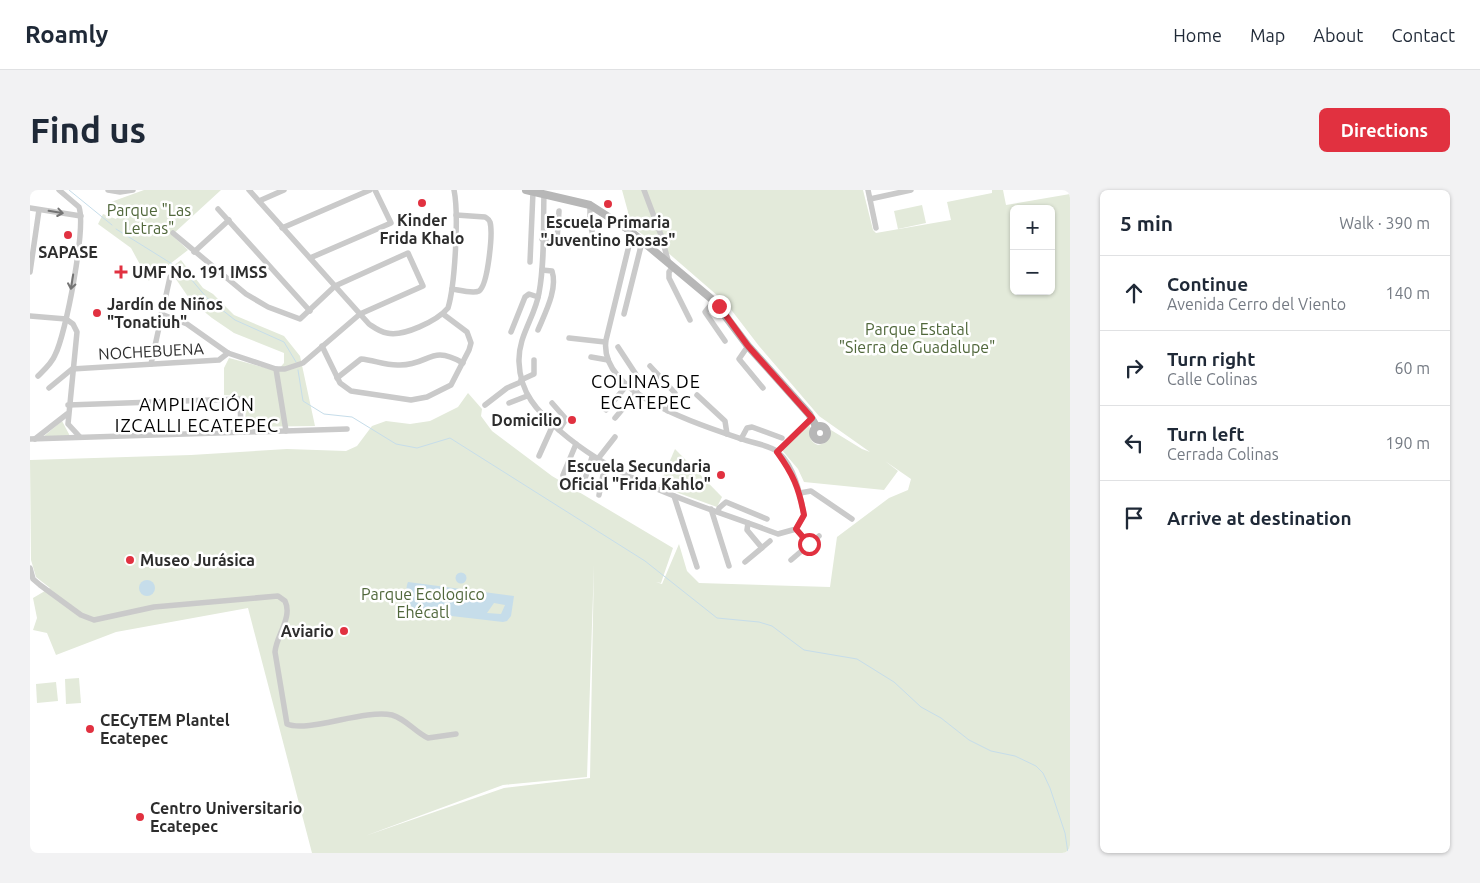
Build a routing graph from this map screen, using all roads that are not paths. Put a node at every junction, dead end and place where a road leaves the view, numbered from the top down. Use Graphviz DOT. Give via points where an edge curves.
graph roads {
  1 [pos="59,190"];
  2 [pos="108,190"];
  3 [pos="133,190"];
  4 [pos="249,190"];
  5 [pos="284,190"];
  6 [pos="370,190"];
  7 [pos="375,190"];
  8 [pos="454,190"];
  9 [pos="644,190"];
  10 [pos="868,190"];
  11 [pos="911,190"];
  12 [pos="529,191"];
  13 [pos="544,194"];
  14 [pos="870,200"];
  15 [pos="259,201"];
  16 [pos="590,205"];
  17 [pos="30,208"];
  18 [pos="218,209"];
  19 [pos="39,210"];
  20 [pos="558,212"];
  21 [pos="456,215"];
  22 [pos="81,216"];
  23 [pos="229,220"];
  24 [pos="282,228"];
  25 [pos="876,228"];
  26 [pos="173,233"];
  27 [pos="632,233"];
  28 [pos="542,239"];
  29 [pos="594,240"];
  30 [pos="642,242"];
  31 [pos="194,252"];
  32 [pos="310,258"];
  33 [pos="530,262"];
  34 [pos="671,267"];
  35 [pos="542,270"];
  36 [pos="30,272"];
  37 [pos="170,277"];
  38 [pos="335,286"];
  39 [pos="452,290"];
  40 [pos="538,297"];
  41 [pos="714,301"];
  42 [pos="310,310"];
  43 [pos="161,314"];
  44 [pos="360,314"];
  45 [pos="443,314"];
  46 [pos="624,314"];
  47 [pos="30,316"];
  48 [pos="66,319"];
  49 [pos="690,320"];
  50 [pos="538,330"];
  51 [pos="511,332"];
  52 [pos="569,338"];
  53 [pos="725,341"];
  54 [pos="605,342"];
  55 [pos="322,346"];
  56 [pos="748,346"];
  57 [pos="618,347"];
  58 [pos="228,353"];
  59 [pos="591,357"];
  60 [pos="534,360"];
  61 [pos="608,360"];
  62 [pos="463,363"];
  63 [pos="151,364"];
  64 [pos="650,366"];
  65 [pos="72,369"];
  66 [pos="276,369"];
  67 [pos="38,376"];
  68 [pos="337,378"];
  69 [pos="521,381"];
  70 [pos="628,384"];
  71 [pos="49,388"];
  72 [pos="763,388"];
  73 [pos="636,391"];
  74 [pos="697,395"];
  75 [pos="527,396"];
  76 [pos="509,403"];
  77 [pos="552,403"];
  78 [pos="68,405"];
  79 [pos="485,405"];
  80 [pos="606,410"];
  81 [pos="668,411"];
  82 [pos="67,414"];
  83 [pos="615,418"];
  84 [pos="812,418"];
  85 [pos="553,424"];
  86 [pos="816,426"];
  87 [pos="347,429"];
  88 [pos="560,430"];
  89 [pos="286,431"];
  90 [pos="241,432"];
  91 [pos="727,434"];
  92 [pos="80,437"];
  93 [pos="615,437"];
  94 [pos="782,438"];
  95 [pos="33,439"];
  96 [pos="741,439"];
  97 [pos="576,444"];
  98 [pos="777,452"];
  99 [pos="539,456"];
  100 [pos="595,458"];
  101 [pos="605,465"];
  102 [pos="563,475"];
  103 [pos="584,482"];
  104 [pos="800,493"];
  105 [pos="599,495"];
  106 [pos="674,496"];
  107 [pos="711,509"];
  108 [pos="718,512"];
  109 [pos="767,519"];
  110 [pos="852,519"];
  111 [pos="748,523"];
  112 [pos="796,529"];
  113 [pos="819,536"];
  114 [pos="770,541"];
  115 [pos="809,544"];
  116 [pos="762,548"];
  117 [pos="791,560"];
  118 [pos="745,562"];
  119 [pos="729,566"];
  120 [pos="697,567"];
  121 [pos="30,568"];
  122 [pos="456,734"];
  1 -- 22 [label="street" via="77,203"];
  2 -- 3 [label="street"];
  4 -- 15 [label="street"];
  5 -- 15 [label="street"];
  6 -- 24 [label="street"];
  7 -- 32 [label="street" via="391,223"];
  8 -- 21 [label="street"];
  9 -- 34 [label="street"];
  10 -- 14 [label="street"];
  11 -- 14 [label="street"];
  12 -- 13 [label="main road"];
  12 -- 33 [label="street"];
  13 -- 16 [label="main road"];
  13 -- 28 [label="street"];
  14 -- 25 [label="street"];
  15 -- 24 [label="street"];
  16 -- 27 [label="main road"];
  16 -- 29 [label="street"];
  17 -- 19 [label="street"];
  18 -- 23 [label="street"];
  19 -- 22 [label="street, one-way"];
  19 -- 36 [label="street"];
  20 -- 28 [label="street" via="557,240"];
  21 -- 39 [label="street"];
  21 -- 39 [label="street" via="488,218 489,249 481,290"];
  22 -- 48 [label="street, one-way"];
  23 -- 31 [label="street"];
  23 -- 42 [label="street"];
  24 -- 32 [label="street"];
  26 -- 31 [label="street"];
  27 -- 30 [label="main road"];
  27 -- 54 [label="street"];
  28 -- 35 [label="street"];
  30 -- 34 [label="main road"];
  30 -- 46 [label="street"];
  31 -- 42 [label="street" via="258,302 300,319"];
  32 -- 38 [label="street"];
  34 -- 41 [label="main road"];
  34 -- 49 [label="street" via="669,278"];
  35 -- 40 [label="street"];
  35 -- 50 [label="street" via="552,271 554,279"];
  37 -- 43 [label="street"];
  38 -- 42 [label="street"];
  38 -- 44 [label="street"];
  38 -- 44 [label="street" via="408,253 423,286"];
  39 -- 45 [label="street" via="448,308"];
  40 -- 51 [label="street" via="529,294 525,297"];
  40 -- 69 [label="street" via="520,344"];
  41 -- 53 [label="street" via="705,312"];
  41 -- 56 [label="main road"];
  43 -- 58 [label="street" via="187,324"];
  43 -- 63 [label="street"];
  44 -- 45 [label="street" via="379,331 394,334 428,323"];
  44 -- 55 [label="street"];
  45 -- 62 [label="street" via="462,326 470,337"];
  47 -- 48 [label="street"];
  48 -- 65 [label="street" via="76,332"];
  48 -- 67 [label="street" via="55,356"];
  52 -- 54 [label="street"];
  54 -- 61 [label="street"];
  55 -- 66 [label="street" via="303,363"];
  55 -- 68 [label="street"];
  56 -- 72 [label="street" via="739,359"];
  56 -- 84 [label="main road"];
  57 -- 73 [label="street" via="639,380"];
  58 -- 63 [label="street, NOCHEBUENA" via="219,360"];
  58 -- 66 [label="street"];
  59 -- 61 [label="street"];
  60 -- 69 [label="street" via="534,374"];
  61 -- 70 [label="street"];
  62 -- 68 [label="street" via="447,354 402,365 361,359"];
  62 -- 68 [label="street" via="451,385 444,390 411,400 351,391"];
  63 -- 65 [label="street, NOCHEBUENA"];
  64 -- 81 [label="street" via="675,393"];
  65 -- 71 [label="street"];
  65 -- 78 [label="street"];
  66 -- 89 [label="street"];
  69 -- 75 [label="street"];
  69 -- 79 [label="street"];
  70 -- 73 [label="street"];
  70 -- 80 [label="street"];
  73 -- 81 [label="street"];
  73 -- 83 [label="street"];
  74 -- 91 [label="street" via="725,421"];
  75 -- 76 [label="street"];
  75 -- 85 [label="street"];
  77 -- 88 [label="street" via="566,419"];
  78 -- 82 [label="street"];
  78 -- 90 [label="street" via="240,398"];
  81 -- 91 [label="street"];
  82 -- 92 [label="street" via="68,424"];
  82 -- 95 [label="street"];
  84 -- 86 [label="main road"];
  84 -- 98 [label="street"];
  85 -- 88 [label="street"];
  85 -- 99 [label="street"];
  87 -- 89 [label="street"];
  88 -- 97 [label="street"];
  89 -- 90 [label="street"];
  90 -- 92 [label="street"];
  91 -- 96 [label="street"];
  92 -- 95 [label="street"];
  93 -- 100 [label="street"];
  94 -- 96 [label="street" via="752,427 747,428"];
  96 -- 98 [label="street"];
  97 -- 100 [label="street"];
  97 -- 102 [label="street"];
  98 -- 104 [label="street" via="794,476"];
  100 -- 101 [label="street"];
  100 -- 103 [label="street"];
  101 -- 105 [label="street"];
  101 -- 106 [label="street"];
  104 -- 110 [label="street" via="811,491"];
  104 -- 112 [label="street" via="804,515"];
  106 -- 107 [label="street"];
  106 -- 120 [label="street"];
  107 -- 108 [label="street"];
  107 -- 119 [label="street"];
  108 -- 109 [label="street" via="726,502"];
  108 -- 111 [label="street"];
  111 -- 112 [label="street" via="778,534"];
  111 -- 116 [label="street" via="747,530"];
  112 -- 115 [label="street"];
  113 -- 115 [label="street"];
  114 -- 116 [label="street"];
  115 -- 117 [label="street"];
  116 -- 118 [label="street"];
  121 -- 122 [label="street" via="33,579 40,585 94,620 154,606 278,596 285,601 288,611 275,652 287,724 299,726 391,715 428,738"];
}
